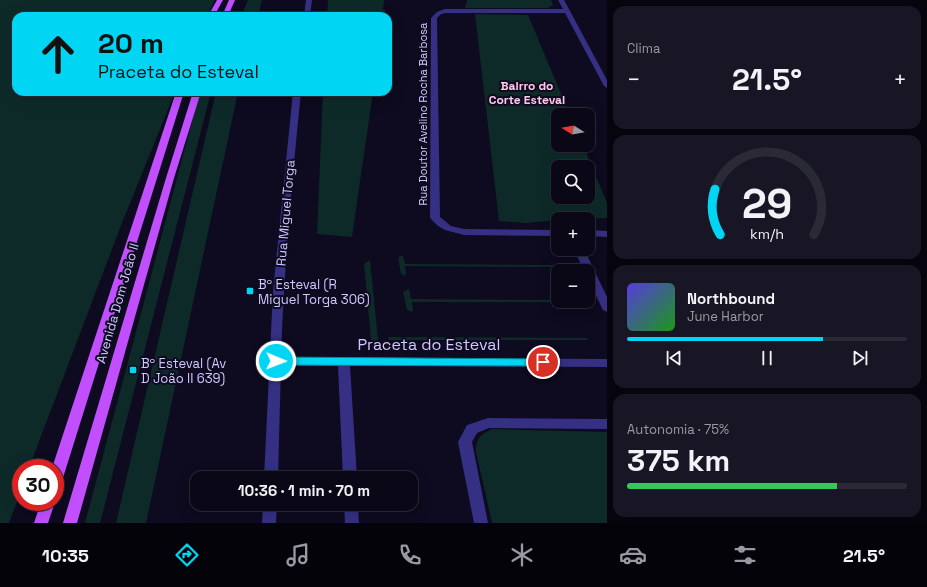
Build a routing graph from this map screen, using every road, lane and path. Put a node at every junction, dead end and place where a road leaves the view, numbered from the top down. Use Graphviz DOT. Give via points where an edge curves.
graph roads {
  1 [pos="220,0"];
  2 [pos="232,0"];
  3 [pos="309,0"];
  4 [pos="561,0"];
  5 [pos="567,11"];
  6 [pos="213,12"];
  7 [pos="228,12"];
  8 [pos="308,12"];
  9 [pos="607,86"];
  10 [pos="179,96"];
  11 [pos="196,96"];
  12 [pos="297,96"];
  13 [pos="551,233"];
  14 [pos="595,234"];
  15 [pos="607,234"];
  16 [pos="582,256"];
  17 [pos="607,308"];
  18 [pos="276,361"];
  19 [pos="344,362"];
  20 [pos="607,363"];
  21 [pos="607,424"];
  22 [pos="62,459"];
  23 [pos="271,471"];
  24 [pos="350,471"];
  25 [pos="45,511"];
  26 [pos="270,511"];
  27 [pos="351,511"];
  28 [pos="41,523"];
  29 [pos="70,523"];
  30 [pos="269,523"];
  31 [pos="352,523"];
  32 [pos="481,523"];
  1 -- 6 [label="main road"];
  2 -- 7 [label="main road"];
  3 -- 8 [label="street"];
  4 -- 5 [label="street"];
  5 -- 9 [label="street"];
  5 -- 13 [label="street, Rua Doutor Avelino Rocha Barbosa" via="445,11 434,18 435,218 441,225 464,232"];
  10 -- 22 [label="main road, Avenida Dom João II"];
  11 -- 29 [label="main road, Avenida Dom João II" via="167,186"];
  12 -- 18 [label="street, Rua Miguel Torga" via="278,291"];
  14 -- 15 [label="street"];
  16 -- 17 [label="street"];
  18 -- 19 [label="street"];
  18 -- 23 [label="street, Rua Miguel Torga"];
  19 -- 20 [label="street, Praceta do Esteval"];
  19 -- 24 [label="street, Praceta do Esteval"];
  21 -- 32 [label="street" via="488,423 472,429 465,442"];
  25 -- 28 [label="main road"];
  26 -- 30 [label="street"];
  27 -- 31 [label="street"];
}
